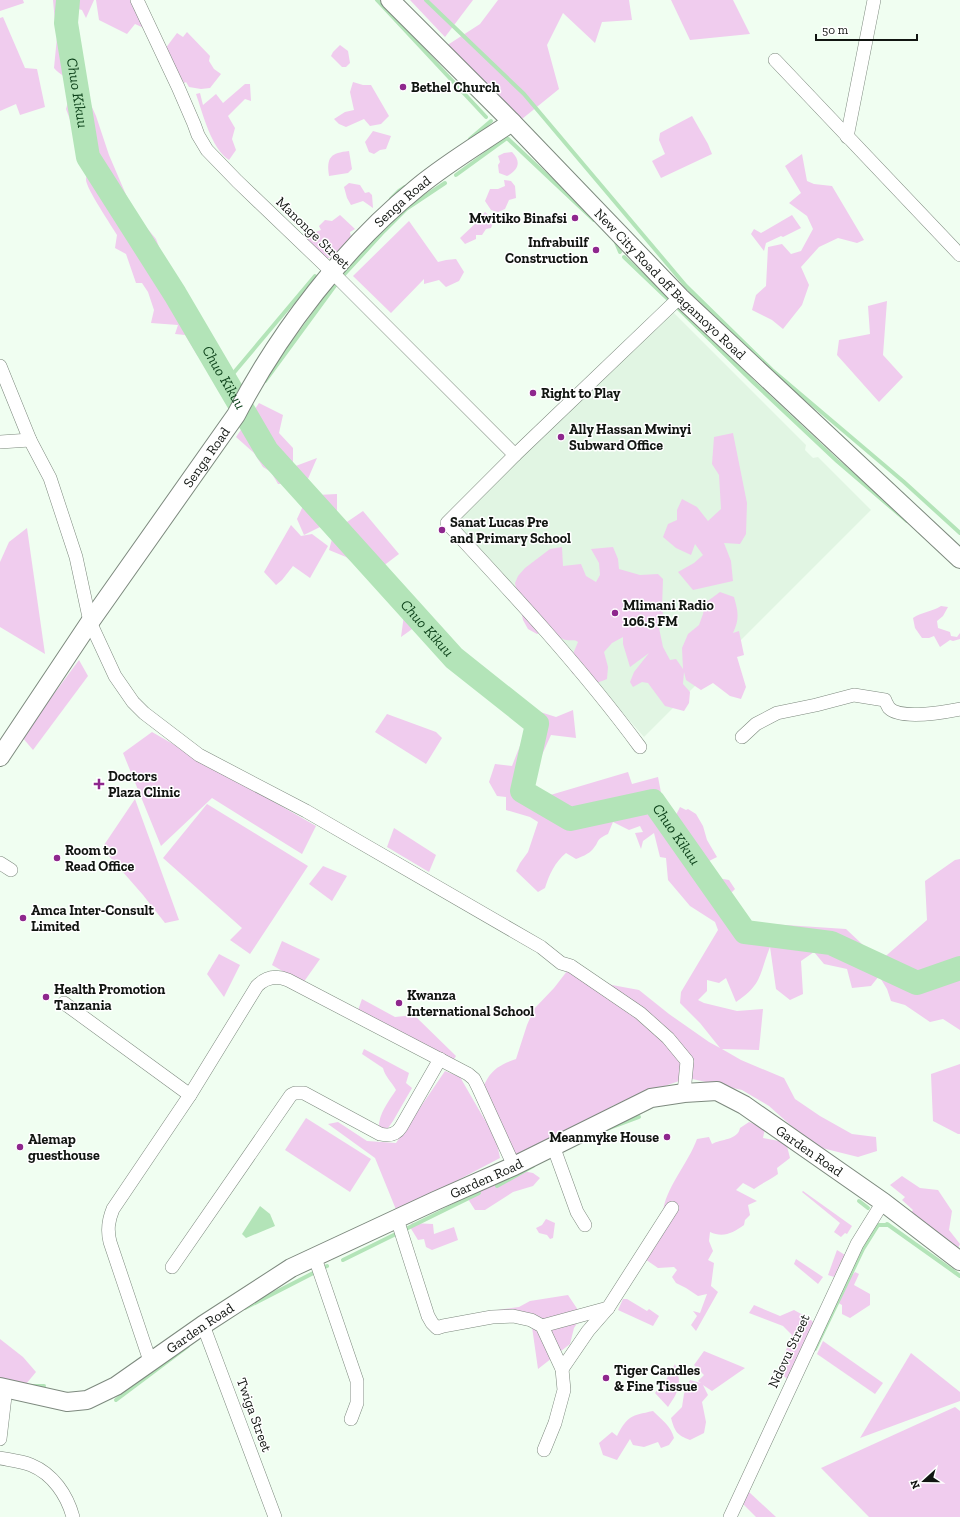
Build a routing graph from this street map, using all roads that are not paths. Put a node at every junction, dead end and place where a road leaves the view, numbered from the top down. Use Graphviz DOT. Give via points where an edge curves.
graph roads {
  1 [pos="137,0"];
  2 [pos="390,0"];
  3 [pos="874,0"];
  4 [pos="775,60"];
  5 [pos="512,122"];
  6 [pos="847,137"];
  7 [pos="960,255"];
  8 [pos="332,272"];
  9 [pos="680,297"];
  10 [pos="0,366"];
  11 [pos="30,440"];
  12 [pos="0,442"];
  13 [pos="515,455"];
  14 [pos="960,559"];
  15 [pos="90,622"];
  16 [pos="960,709"];
  17 [pos="742,737"];
  18 [pos="640,747"];
  19 [pos="0,757"];
  20 [pos="0,863"];
  21 [pos="11,870"];
  22 [pos="64,1003"];
  23 [pos="440,1059"];
  24 [pos="684,1093"];
  25 [pos="190,1095"];
  26 [pos="552,1147"];
  27 [pos="514,1166"];
  28 [pos="883,1202"];
  29 [pos="672,1208"];
  30 [pos="397,1219"];
  31 [pos="585,1225"];
  32 [pos="315,1258"];
  33 [pos="960,1261"];
  34 [pos="172,1267"];
  35 [pos="608,1308"];
  36 [pos="203,1325"];
  37 [pos="542,1326"];
  38 [pos="150,1361"];
  39 [pos="562,1369"];
  40 [pos="3,1388"];
  41 [pos="351,1419"];
  42 [pos="0,1439"];
  43 [pos="544,1450"];
  44 [pos="0,1458"];
  45 [pos="73,1517"];
  46 [pos="275,1517"];
  47 [pos="730,1517"];
  1 -- 8 [label="street, Manonge Street" via="207,150"];
  2 -- 5 [label="street, New City Road off Bagamoyo Road"];
  3 -- 6 [label="street"];
  4 -- 6 [label="street"];
  5 -- 8 [label="street, Senga Road" via="413,191 355,246"];
  5 -- 9 [label="street, New City Road off Bagamoyo Road"];
  6 -- 7 [label="street"];
  8 -- 13 [label="street, Manonge Street"];
  8 -- 15 [label="street, Senga Road" via="280,341 236,415"];
  9 -- 13 [label="street"];
  9 -- 14 [label="street, New City Road off Bagamoyo Road"];
  10 -- 11 [label="street"];
  11 -- 12 [label="street"];
  11 -- 15 [label="street" via="50,478 76,557"];
  13 -- 18 [label="street" via="447,523 567,654"];
  15 -- 19 [label="street, Senga Road"];
  15 -- 24 [label="street" via="115,676 144,713 199,755 306,811 541,947 562,963 572,966 603,986 663,1033 687,1061"];
  16 -- 17 [label="street" via="905,715 889,708 885,700 854,695 777,713 756,724"];
  20 -- 21 [label="street"];
  22 -- 25 [label="street"];
  23 -- 25 [label="street" via="288,980 275,977 262,981 257,986"];
  23 -- 27 [label="street" via="474,1080"];
  23 -- 34 [label="street" via="401,1127 390,1135 380,1134 304,1093 291,1095"];
  24 -- 26 [label="street, Garden Road" via="651,1098"];
  24 -- 28 [label="street, Garden Road" via="717,1091 744,1105"];
  25 -- 38 [label="street" via="113,1209 109,1220 110,1242"];
  26 -- 27 [label="street, Garden Road"];
  26 -- 31 [label="street" via="576,1212"];
  27 -- 30 [label="street, Garden Road"];
  28 -- 33 [label="street, Garden Road"];
  28 -- 47 [label="street, Ndovu Street" via="857,1244"];
  29 -- 35 [label="street"];
  30 -- 32 [label="street, Garden Road"];
  30 -- 37 [label="street" via="428,1316 437,1328 492,1317 513,1316 531,1320"];
  32 -- 36 [label="street, Garden Road" via="292,1268"];
  32 -- 41 [label="street" via="357,1381 357,1403"];
  35 -- 37 [label="street"];
  35 -- 39 [label="street" via="588,1331"];
  36 -- 38 [label="street, Garden Road"];
  36 -- 46 [label="street, Twiga Street"];
  37 -- 39 [label="street"];
  38 -- 40 [label="street, Garden Road" via="116,1386 87,1400 67,1402"];
  39 -- 43 [label="street" via="564,1390"];
  40 -- 42 [label="street"];
  44 -- 45 [label="street" via="31,1465 48,1476 62,1491"];
}
